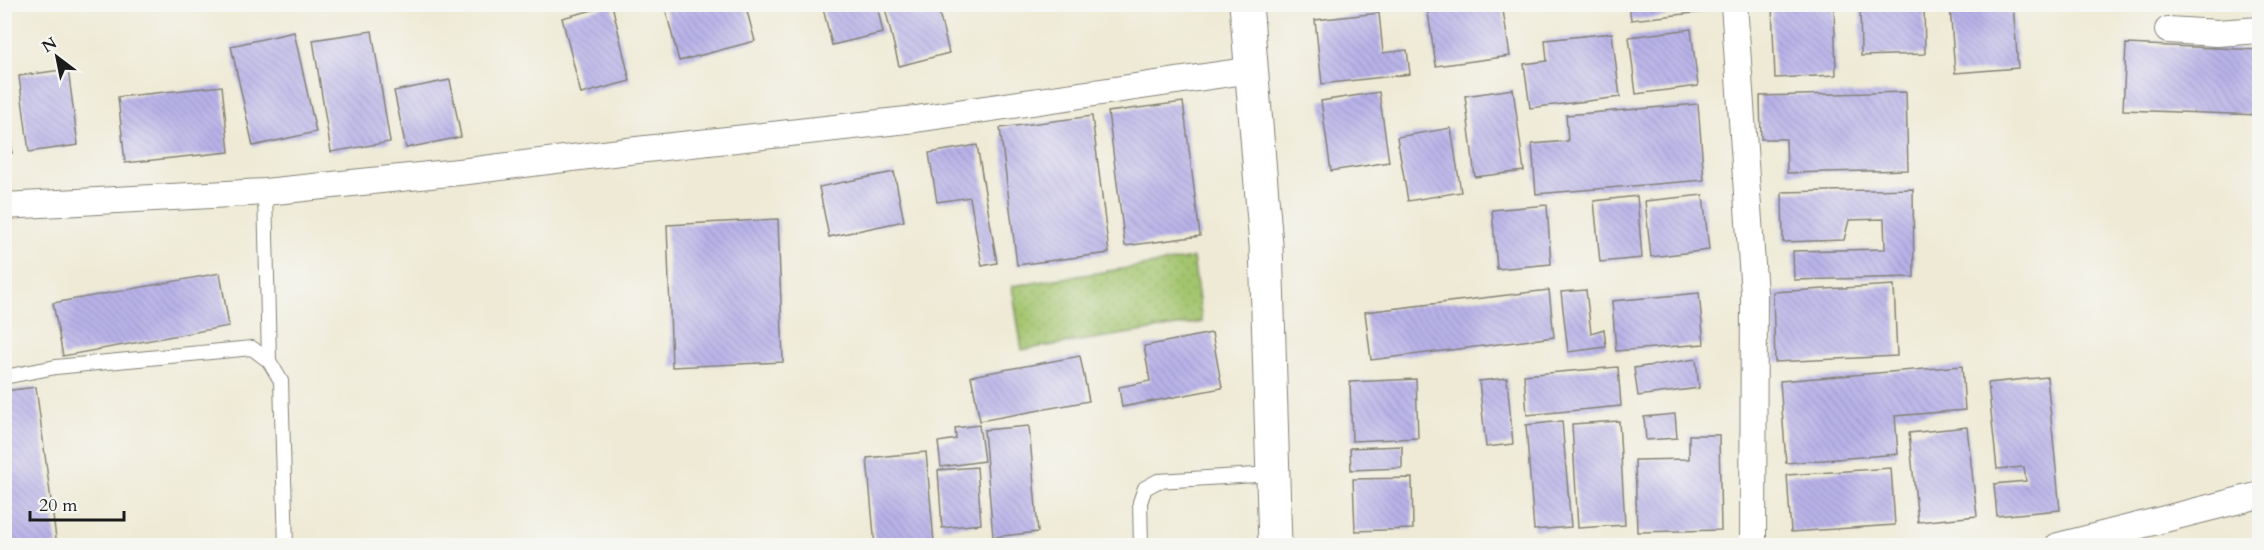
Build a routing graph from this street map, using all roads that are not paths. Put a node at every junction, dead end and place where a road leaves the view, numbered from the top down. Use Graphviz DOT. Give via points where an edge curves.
graph roads {
  1 [pos="1246,4"];
  2 [pos="1734,4"];
  3 [pos="2168,30"];
  4 [pos="2259,30"];
  5 [pos="1252,70"];
  6 [pos="265,192"];
  7 [pos="4,206"];
  8 [pos="269,361"];
  9 [pos="4,376"];
  10 [pos="1273,474"];
  11 [pos="2259,495"];
  12 [pos="286,546"];
  13 [pos="1141,546"];
  14 [pos="1275,546"];
  15 [pos="1753,546"];
  16 [pos="2058,546"];
  1 -- 5 [label="main road"];
  2 -- 15 [label="street" via="1754,294"];
  3 -- 4 [label="street"];
  5 -- 6 [label="street" via="916,119"];
  5 -- 10 [label="main road" via="1266,245"];
  6 -- 7 [label="street"];
  6 -- 8 [label="lane"];
  8 -- 9 [label="lane" via="252,348 56,367"];
  8 -- 12 [label="lane" via="281,381"];
  10 -- 13 [label="lane" via="1158,481 1145,488 1140,502"];
  10 -- 14 [label="main road"];
  11 -- 16 [label="street"];
}
